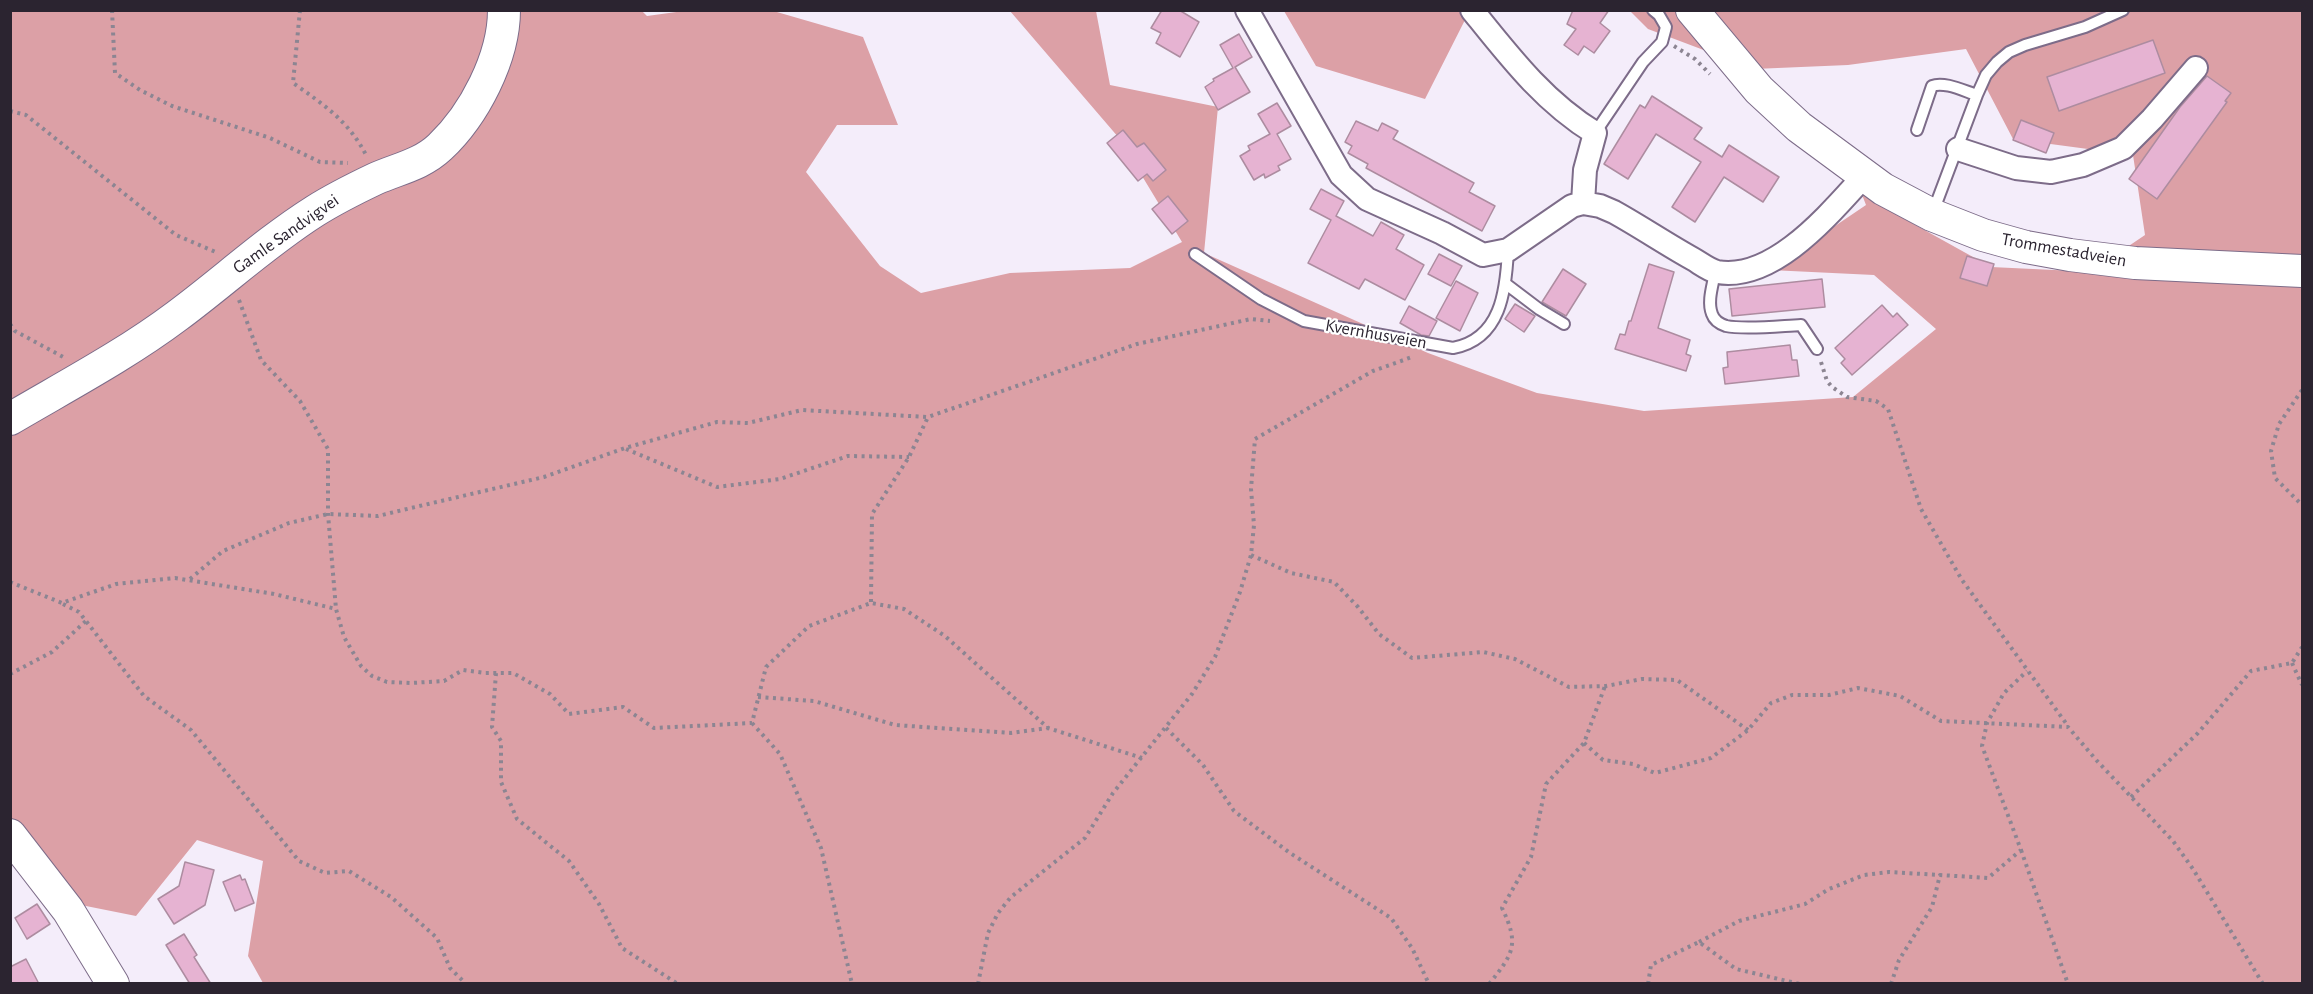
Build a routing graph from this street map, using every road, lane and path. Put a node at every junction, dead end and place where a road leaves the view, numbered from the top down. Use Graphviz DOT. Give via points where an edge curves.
graph roads {
  1 [pos="112,10"];
  2 [pos="300,10"];
  3 [pos="504,10"];
  4 [pos="1247,10"];
  5 [pos="1472,10"];
  6 [pos="1653,10"];
  7 [pos="1692,10"];
  8 [pos="2123,10"];
  9 [pos="1662,42"];
  10 [pos="2196,68"];
  11 [pos="1718,82"];
  12 [pos="1977,95"];
  13 [pos="10,111"];
  14 [pos="1917,130"];
  15 [pos="1594,133"];
  16 [pos="1958,149"];
  17 [pos="1865,175"];
  18 [pos="377,178"];
  19 [pos="1583,203"];
  20 [pos="1932,215"];
  21 [pos="1508,250"];
  22 [pos="1195,254"];
  23 [pos="235,269"];
  24 [pos="2302,271"];
  25 [pos="1715,272"];
  26 [pos="1506,284"];
  27 [pos="1304,321"];
  28 [pos="10,324"];
  29 [pos="1564,324"];
  30 [pos="1436,345"];
  31 [pos="1817,349"];
  32 [pos="91,372"];
  33 [pos="1827,381"];
  34 [pos="2302,390"];
  35 [pos="928,417"];
  36 [pos="10,419"];
  37 [pos="626,448"];
  38 [pos="909,457"];
  39 [pos="2302,505"];
  40 [pos="328,514"];
  41 [pos="1251,555"];
  42 [pos="190,579"];
  43 [pos="10,582"];
  44 [pos="62,603"];
  45 [pos="871,603"];
  46 [pos="336,609"];
  47 [pos="86,621"];
  48 [pos="2302,646"];
  49 [pos="2292,663"];
  50 [pos="2027,672"];
  51 [pos="496,673"];
  52 [pos="10,674"];
  53 [pos="2302,685"];
  54 [pos="1606,686"];
  55 [pos="758,697"];
  56 [pos="752,723"];
  57 [pos="1987,723"];
  58 [pos="2068,727"];
  59 [pos="1048,728"];
  60 [pos="1166,728"];
  61 [pos="1748,730"];
  62 [pos="1584,743"];
  63 [pos="1142,758"];
  64 [pos="2131,797"];
  65 [pos="14,845"];
  66 [pos="2020,850"];
  67 [pos="1940,875"];
  68 [pos="1699,942"];
  69 [pos="112,984"];
  70 [pos="466,984"];
  71 [pos="678,984"];
  72 [pos="852,984"];
  73 [pos="978,984"];
  74 [pos="1429,984"];
  75 [pos="1489,984"];
  76 [pos="1647,984"];
  77 [pos="1800,984"];
  78 [pos="1891,984"];
  79 [pos="2068,984"];
  80 [pos="2263,984"];
  1 -- 18 [label="path" via="115,73 140,90 172,106 270,138 320,162 355,164"];
  2 -- 18 [label="path" via="293,82 334,111 362,147"];
  3 -- 18 [label="street, Gamle Sandvigvei" via="500,41 476,103 441,147 428,157"];
  4 -- 21 [label="street" via="1341,175 1367,199 1483,255"];
  5 -- 15 [label="street" via="1533,84 1569,117"];
  6 -- 9 [label="lane" via="1666,27"];
  7 -- 17 [label="street, Trommestadveien" via="1759,90 1799,127"];
  8 -- 12 [label="lane" via="2009,52 1986,75"];
  9 -- 11 [label="path" via="1695,59"];
  9 -- 15 [label="lane" via="1643,62"];
  10 -- 16 [label="street" via="2123,148 2083,165 2051,172 2016,168"];
  12 -- 14 [label="lane" via="1944,85 1932,86"];
  12 -- 16 [label="lane"];
  13 -- 23 [label="path" via="26,115 176,235"];
  15 -- 19 [label="street" via="1585,170"];
  16 -- 20 [label="lane"];
  17 -- 20 [label="street, Trommestadveien"];
  17 -- 25 [label="street" via="1826,217 1785,252 1757,269"];
  18 -- 23 [label="street, Gamle Sandvigvei" via="314,212"];
  19 -- 21 [label="street" via="1559,213"];
  19 -- 25 [label="street" via="1614,212"];
  20 -- 24 [label="street, Trommestadveien" via="1983,235 2070,255 2135,263"];
  21 -- 26 [label="lane, Kvernhusveien"];
  22 -- 27 [label="lane, Kvernhusveien"];
  23 -- 32 [label="street, Gamle Sandvigvei" via="176,317"];
  23 -- 40 [label="path" via="261,360 300,401 328,449"];
  25 -- 31 [label="lane" via="1710,300 1716,321 1736,327 1801,325"];
  26 -- 29 [label="lane"];
  26 -- 30 [label="lane, Kvernhusveien" via="1500,306 1483,334 1468,345"];
  27 -- 30 [label="lane, Kvernhusveien"];
  27 -- 35 [label="path" via="1297,328 1251,320 1137,344"];
  28 -- 32 [label="path" via="15,331"];
  30 -- 41 [label="path" via="1373,371 1255,439"];
  32 -- 36 [label="street, Gamle Sandvigvei"];
  33 -- 50 [label="path" via="1847,397 1876,401 1888,409 1921,509 1962,580"];
  34 -- 39 [label="path" via="2279,424 2271,451 2275,478"];
  35 -- 37 [label="path" via="802,410 748,423 717,422"];
  35 -- 38 [label="path"];
  37 -- 38 [label="path" via="717,487 780,479 848,456"];
  37 -- 40 [label="path" via="544,477 378,516"];
  38 -- 45 [label="path" via="872,514"];
  40 -- 42 [label="path" via="289,523 223,551"];
  40 -- 46 [label="path"];
  41 -- 54 [label="path" via="1291,573 1334,582 1379,634 1412,658 1484,652 1515,659 1569,687"];
  41 -- 60 [label="path" via="1215,657"];
  42 -- 44 [label="path" via="116,584"];
  42 -- 46 [label="path"];
  43 -- 44 [label="path"];
  44 -- 47 [label="path"];
  45 -- 55 [label="path" via="809,626 766,667"];
  45 -- 59 [label="path" via="904,609 945,636"];
  46 -- 51 [label="path" via="344,637 361,666 387,682 444,681 462,670"];
  47 -- 52 [label="path" via="52,652"];
  47 -- 70 [label="path" via="144,696 191,730 299,861 325,873 350,871 391,897 437,938 450,968"];
  48 -- 49 [label="path"];
  49 -- 53 [label="path"];
  49 -- 64 [label="path" via="2251,671 2198,733"];
  50 -- 57 [label="path" via="2004,693"];
  50 -- 58 [label="path"];
  51 -- 56 [label="path" via="513,673 550,694 568,714 623,707 654,728"];
  51 -- 71 [label="path" via="492,727 501,741 501,782 517,819 569,861 599,904 622,948"];
  54 -- 61 [label="path" via="1642,679 1677,680"];
  54 -- 62 [label="path"];
  55 -- 56 [label="path"];
  55 -- 59 [label="path" via="814,701 895,725 1011,733"];
  56 -- 72 [label="path" via="780,754 821,848"];
  57 -- 58 [label="path"];
  57 -- 61 [label="path" via="1941,721 1900,696 1858,688 1829,695 1792,695 1771,704"];
  57 -- 66 [label="path" via="1982,746"];
  58 -- 64 [label="path"];
  59 -- 63 [label="path"];
  60 -- 63 [label="path"];
  60 -- 74 [label="path" via="1203,765 1234,812 1391,918 1413,948"];
  61 -- 62 [label="path" via="1712,758 1655,772 1603,760"];
  62 -- 75 [label="path" via="1546,784 1531,857 1502,908 1512,928 1510,958"];
  63 -- 73 [label="path" via="1113,793 1085,838 1011,897 998,913 988,933"];
  64 -- 80 [label="path" via="2173,841 2193,869"];
  65 -- 69 [label="street" via="68,910"];
  66 -- 67 [label="path" via="1988,878"];
  66 -- 79 [label="path"];
  67 -- 68 [label="path" via="1864,875 1805,904 1739,921"];
  67 -- 78 [label="path" via="1932,907 1899,960"];
  68 -- 76 [label="path" via="1651,965"];
  68 -- 77 [label="path" via="1736,969"];
}
